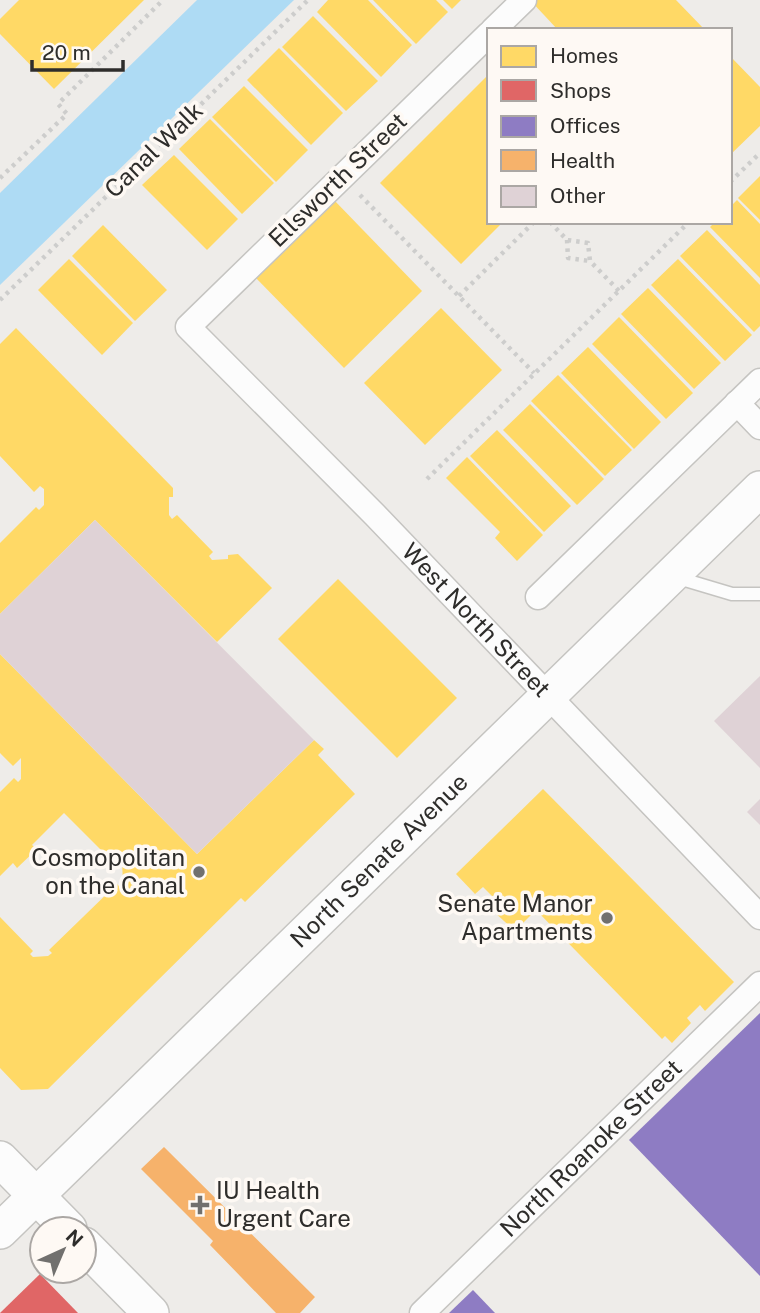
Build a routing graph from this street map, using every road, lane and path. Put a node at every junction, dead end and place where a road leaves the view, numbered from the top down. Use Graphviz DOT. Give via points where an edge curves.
graph roads {
  1 [pos="163,0"];
  2 [pos="308,0"];
  3 [pos="524,0"];
  4 [pos="495,28"];
  5 [pos="487,36"];
  6 [pos="760,153"];
  7 [pos="0,178"];
  8 [pos="732,180"];
  9 [pos="352,187"];
  10 [pos="532,224"];
  11 [pos="552,224"];
  12 [pos="687,224"];
  13 [pos="567,240"];
  14 [pos="590,261"];
  15 [pos="619,290"];
  16 [pos="459,296"];
  17 [pos="0,300"];
  18 [pos="187,327"];
  19 [pos="534,373"];
  20 [pos="760,381"];
  21 [pos="737,403"];
  22 [pos="760,427"];
  23 [pos="427,478"];
  24 [pos="760,489"];
  25 [pos="671,576"];
  26 [pos="760,594"];
  27 [pos="538,597"];
  28 [pos="547,697"];
  29 [pos="760,917"];
  30 [pos="760,984"];
  31 [pos="0,1159"];
  32 [pos="36,1196"];
  33 [pos="55,1215"];
  34 [pos="0,1231"];
  35 [pos="98,1259"];
  36 [pos="151,1313"];
  37 [pos="422,1313"];
  1 -- 7 [label="path" via="58,104 66,114"];
  2 -- 17 [label="path, Canal Walk"];
  3 -- 4 [label="street"];
  5 -- 18 [label="street, Ellsworth Street"];
  6 -- 8 [label="path"];
  9 -- 16 [label="path"];
  10 -- 16 [label="path"];
  11 -- 13 [label="path"];
  12 -- 15 [label="path"];
  13 -- 14 [label="path" via="588,243"];
  13 -- 14 [label="path" via="568,258"];
  14 -- 15 [label="path"];
  15 -- 19 [label="path"];
  16 -- 19 [label="path"];
  18 -- 28 [label="street, West North Street" via="375,514"];
  19 -- 23 [label="path"];
  20 -- 21 [label="street"];
  21 -- 22 [label="street"];
  21 -- 27 [label="street"];
  24 -- 25 [label="street, North Senate Avenue"];
  25 -- 26 [label="lane" via="732,594"];
  25 -- 28 [label="street, North Senate Avenue"];
  28 -- 29 [label="street, West North Street"];
  28 -- 32 [label="street, North Senate Avenue"];
  30 -- 37 [label="street, North Roanoke Street"];
  31 -- 32 [label="street"];
  32 -- 33 [label="street"];
  32 -- 34 [label="street, North Senate Avenue"];
  35 -- 36 [label="street"];
}
